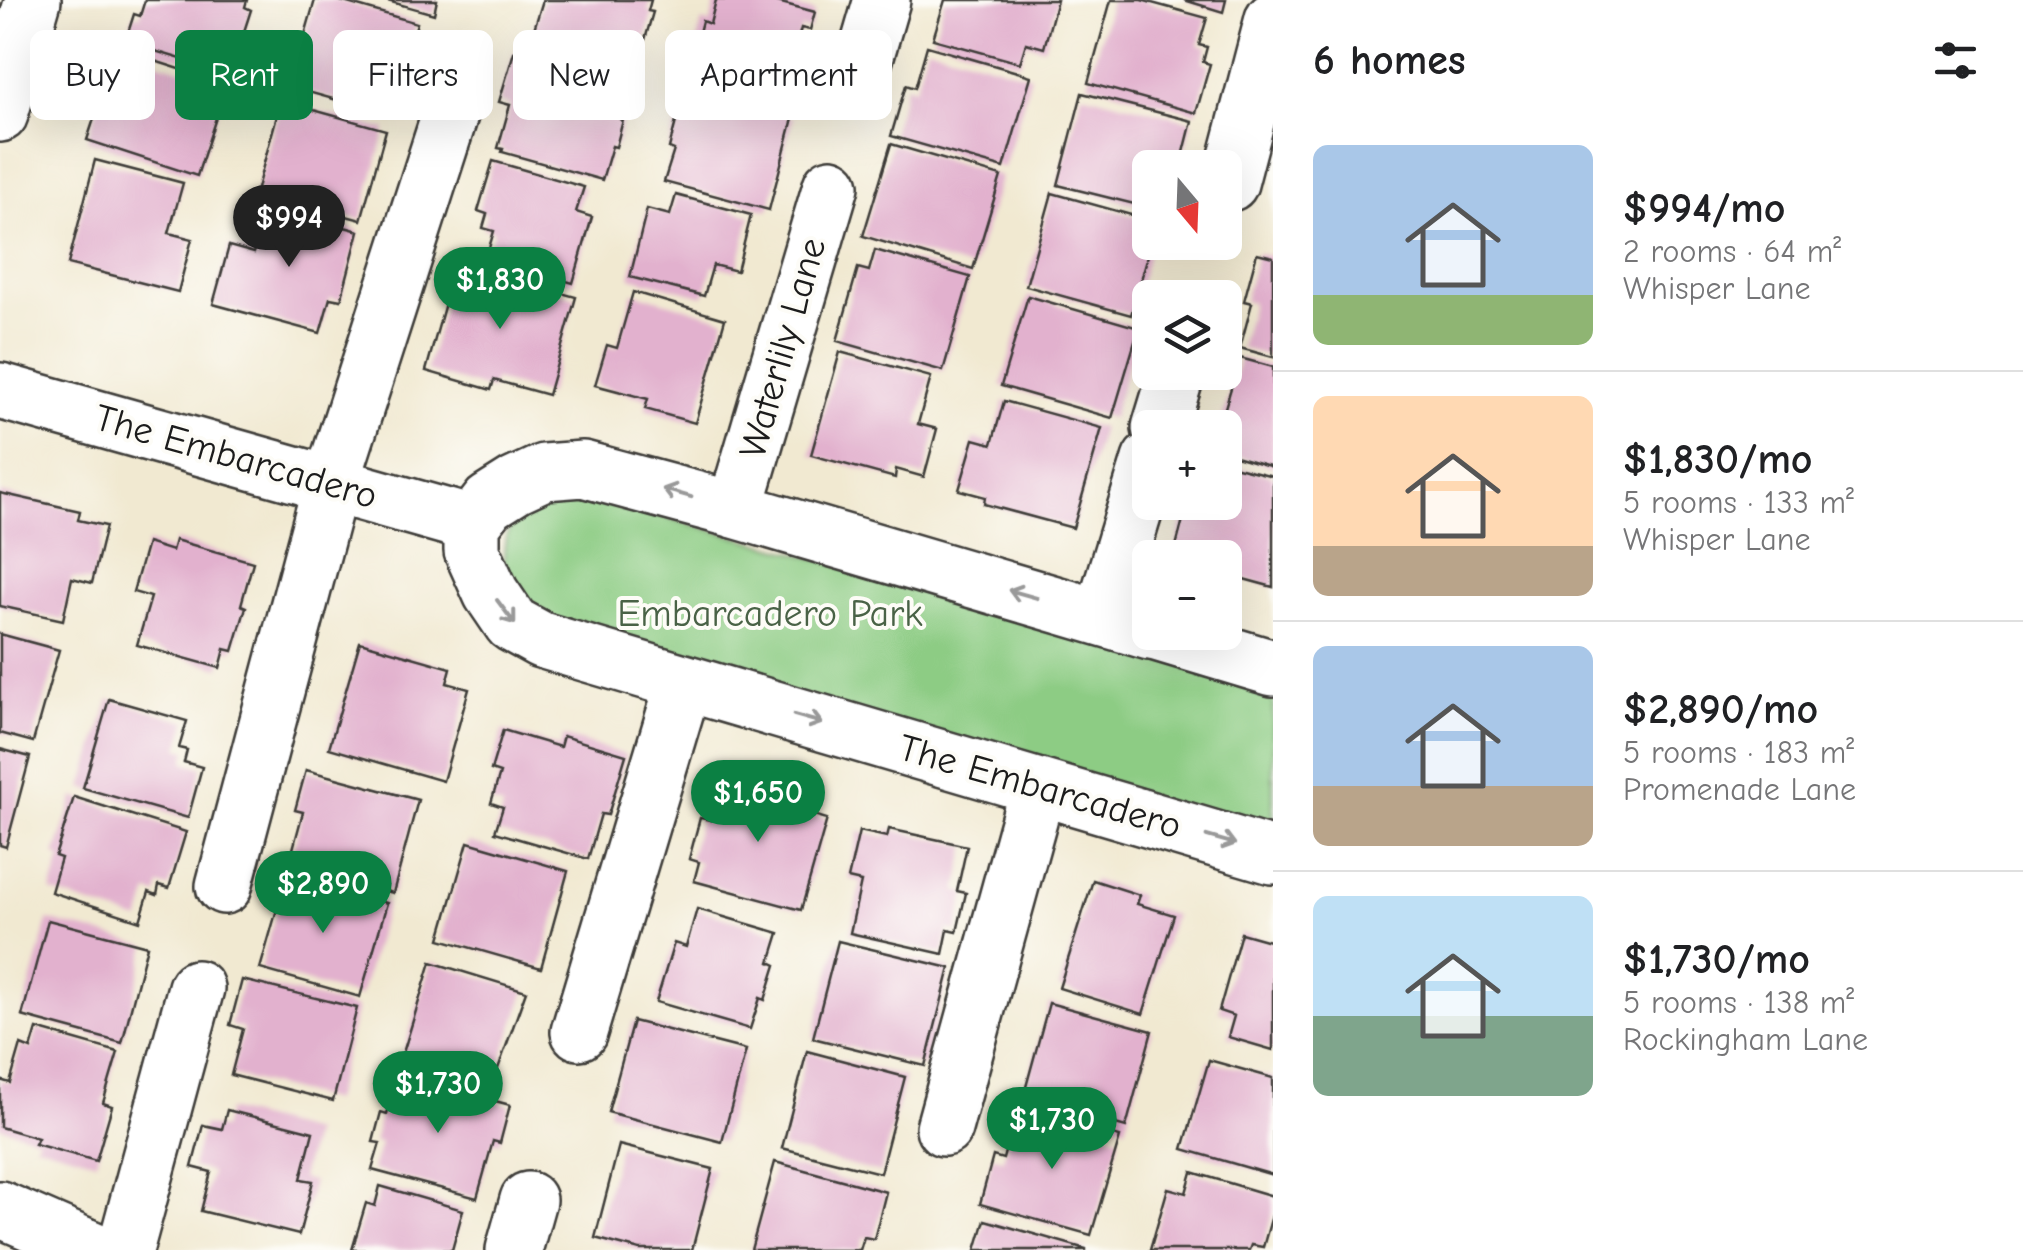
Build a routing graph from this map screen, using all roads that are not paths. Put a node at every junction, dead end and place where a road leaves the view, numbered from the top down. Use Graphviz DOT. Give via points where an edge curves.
graph roads {
  1 [pos="33,0"];
  2 [pos="882,0"];
  3 [pos="1273,18"];
  4 [pos="873,30"];
  5 [pos="0,114"];
  6 [pos="448,120"];
  7 [pos="1239,150"];
  8 [pos="831,186"];
  9 [pos="0,391"];
  10 [pos="331,484"];
  11 [pos="735,510"];
  12 [pos="472,524"];
  13 [pos="1132,626"];
  14 [pos="1212,650"];
  15 [pos="1273,668"];
  16 [pos="684,683"];
  17 [pos="1038,787"];
  18 [pos="1273,856"];
  19 [pos="224,886"];
  20 [pos="196,988"];
  21 [pos="578,1032"];
  22 [pos="944,1128"];
  23 [pos="0,1209"];
  24 [pos="94,1250"];
  25 [pos="125,1250"];
  1 -- 5 [label="street"];
  2 -- 4 [label="street"];
  3 -- 7 [label="street"];
  6 -- 10 [label="street"];
  8 -- 11 [label="street, Waterlily Lane"];
  9 -- 10 [label="street, The Embarcadero"];
  10 -- 12 [label="street, The Embarcadero"];
  10 -- 19 [label="street"];
  11 -- 12 [label="street, one-way" via="583,469 544,472 488,502"];
  13 -- 11 [label="street, one-way"];
  12 -- 16 [label="street, The Embarcadero, one-way" via="472,551 512,624 541,640"];
  14 -- 15 [label="street"];
  16 -- 17 [label="street, The Embarcadero, one-way"];
  16 -- 21 [label="street"];
  17 -- 18 [label="street, The Embarcadero, one-way"];
  17 -- 22 [label="street"];
  20 -- 25 [label="street"];
  23 -- 24 [label="street"];
}
